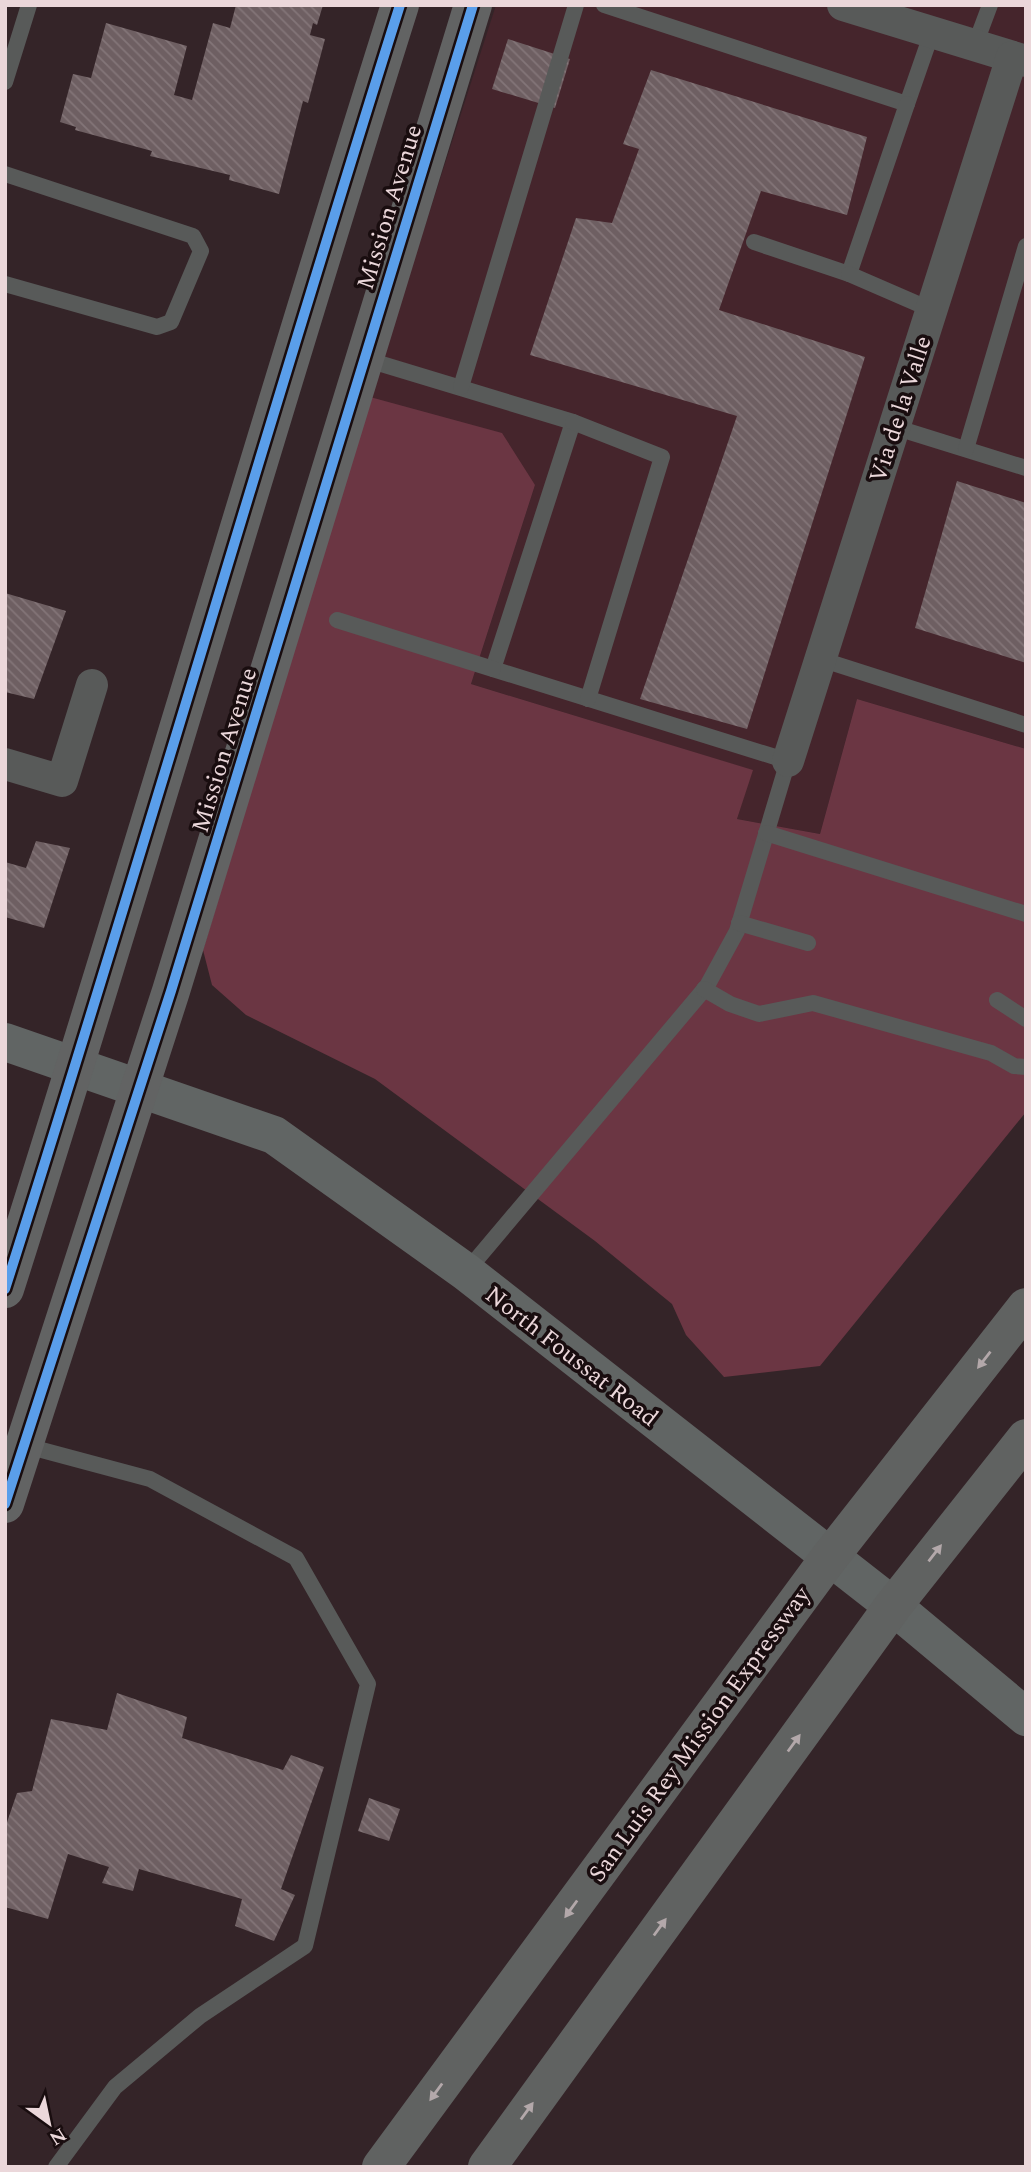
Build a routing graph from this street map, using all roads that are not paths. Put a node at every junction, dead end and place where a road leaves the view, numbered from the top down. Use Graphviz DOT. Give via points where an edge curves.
graph roads {
  1 [pos="29,5"];
  2 [pos="400,5"];
  3 [pos="473,5"];
  4 [pos="576,5"];
  5 [pos="604,5"];
  6 [pos="843,5"];
  7 [pos="990,5"];
  8 [pos="932,32"];
  9 [pos="975,45"];
  10 [pos="1019,59"];
  11 [pos="5,82"];
  12 [pos="907,104"];
  13 [pos="5,174"];
  14 [pos="754,242"];
  15 [pos="1026,246"];
  16 [pos="849,274"];
  17 [pos="5,284"];
  18 [pos="932,310"];
  19 [pos="365,359"];
  20 [pos="461,387"];
  21 [pos="573,422"];
  22 [pos="894,427"];
  23 [pos="966,449"];
  24 [pos="1026,468"];
  25 [pos="337,620"];
  26 [pos="820,659"];
  27 [pos="493,669"];
  28 [pos="92,685"];
  29 [pos="588,699"];
  30 [pos="1026,725"];
  31 [pos="788,761"];
  32 [pos="5,764"];
  33 [pos="766,833"];
  34 [pos="1026,914"];
  35 [pos="739,923"];
  36 [pos="808,943"];
  37 [pos="704,989"];
  38 [pos="997,1000"];
  39 [pos="1026,1019"];
  40 [pos="5,1042"];
  41 [pos="76,1067"];
  42 [pos="1026,1067"];
  43 [pos="141,1088"];
  44 [pos="466,1272"];
  45 [pos="5,1289"];
  46 [pos="1026,1307"];
  47 [pos="1026,1438"];
  48 [pos="23,1445"];
  49 [pos="5,1503"];
  50 [pos="829,1558"];
  51 [pos="893,1606"];
  52 [pos="1026,1717"];
  53 [pos="56,2167"];
  54 [pos="381,2167"];
  55 [pos="487,2167"];
  1 -- 11 [label="lane"];
  2 -- 41 [label="main road, Mission Avenue" via="291,349"];
  3 -- 19 [label="main road, Mission Avenue"];
  4 -- 20 [label="lane"];
  5 -- 12 [label="lane"];
  6 -- 8 [label="street"];
  7 -- 9 [label="lane"];
  8 -- 9 [label="street"];
  8 -- 12 [label="lane"];
  9 -- 10 [label="street"];
  10 -- 18 [label="street, Via de la Valle"];
  12 -- 16 [label="lane"];
  13 -- 17 [label="lane" via="193,236 201,251 171,322 158,327"];
  14 -- 16 [label="lane"];
  15 -- 23 [label="lane"];
  16 -- 18 [label="lane"];
  18 -- 22 [label="street, Via de la Valle"];
  19 -- 20 [label="lane"];
  19 -- 43 [label="main road, Mission Avenue"];
  20 -- 21 [label="lane"];
  21 -- 27 [label="lane"];
  21 -- 29 [label="lane" via="662,457"];
  22 -- 23 [label="lane"];
  22 -- 26 [label="street, Via de la Valle"];
  23 -- 24 [label="lane"];
  25 -- 27 [label="lane"];
  26 -- 30 [label="lane"];
  26 -- 31 [label="street, Via de la Valle"];
  27 -- 29 [label="lane"];
  28 -- 32 [label="street" via="62,782"];
  29 -- 31 [label="lane"];
  31 -- 33 [label="lane"];
  33 -- 34 [label="lane"];
  33 -- 35 [label="lane"];
  35 -- 36 [label="lane"];
  35 -- 37 [label="lane"];
  37 -- 42 [label="lane" via="759,1014 813,1003"];
  37 -- 44 [label="lane"];
  38 -- 39 [label="lane"];
  40 -- 41 [label="main road, North Foussat Road"];
  41 -- 43 [label="main road, North Foussat Road"];
  41 -- 45 [label="main road, Mission Avenue"];
  43 -- 44 [label="main road, North Foussat Road" via="274,1135"];
  43 -- 48 [label="main road, Mission Avenue"];
  44 -- 50 [label="main road, North Foussat Road"];
  46 -- 50 [label="highway, San Luis Rey Mission Expressway, one-way"];
  51 -- 47 [label="highway, one-way"];
  48 -- 49 [label="main road, Mission Avenue"];
  48 -- 53 [label="lane" via="150,1479 296,1558 368,1684 305,1946 200,2016 115,2087"];
  50 -- 51 [label="main road, North Foussat Road"];
  50 -- 54 [label="highway, San Luis Rey Mission Expressway, one-way"];
  51 -- 52 [label="main road, North Foussat Road"];
  55 -- 51 [label="highway, one-way"];
}
